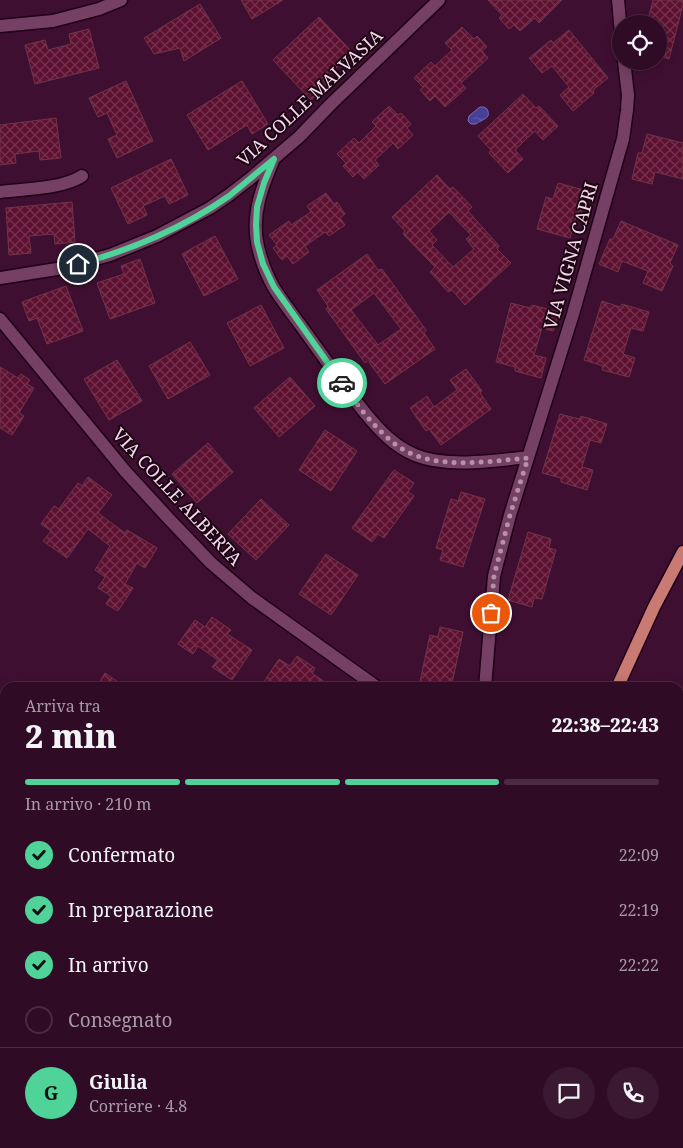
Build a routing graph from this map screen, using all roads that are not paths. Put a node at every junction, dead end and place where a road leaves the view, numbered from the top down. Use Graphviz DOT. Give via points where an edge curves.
graph roads {
  1 [pos="121,0"];
  2 [pos="439,0"];
  3 [pos="618,0"];
  4 [pos="98,5"];
  5 [pos="619,15"];
  6 [pos="0,26"];
  7 [pos="625,70"];
  8 [pos="274,159"];
  9 [pos="82,176"];
  10 [pos="0,192"];
  11 [pos="0,278"];
  12 [pos="0,319"];
  13 [pos="528,458"];
  14 [pos="683,552"];
  15 [pos="370,682"];
  16 [pos="485,682"];
  17 [pos="620,682"];
  1 -- 4 [label="street"];
  2 -- 8 [label="street, VIA COLLE MALVASIA"];
  3 -- 5 [label="street"];
  4 -- 6 [label="street" via="53,21"];
  7 -- 13 [label="street, VIA VIGNA CAPRI" via="628,95 623,138"];
  8 -- 11 [label="street, VIA COLLE MALVASIA" via="210,208 121,252 56,269"];
  8 -- 13 [label="street" via="257,207 257,242 263,264 279,295 352,397 383,434 404,450 430,460 478,462"];
  9 -- 10 [label="street" via="74,182"];
  12 -- 15 [label="street, VIA COLLE ALBERTA" via="125,470 211,563 252,598"];
  13 -- 16 [label="street" via="494,576"];
  14 -- 17 [label="main road"];
}
